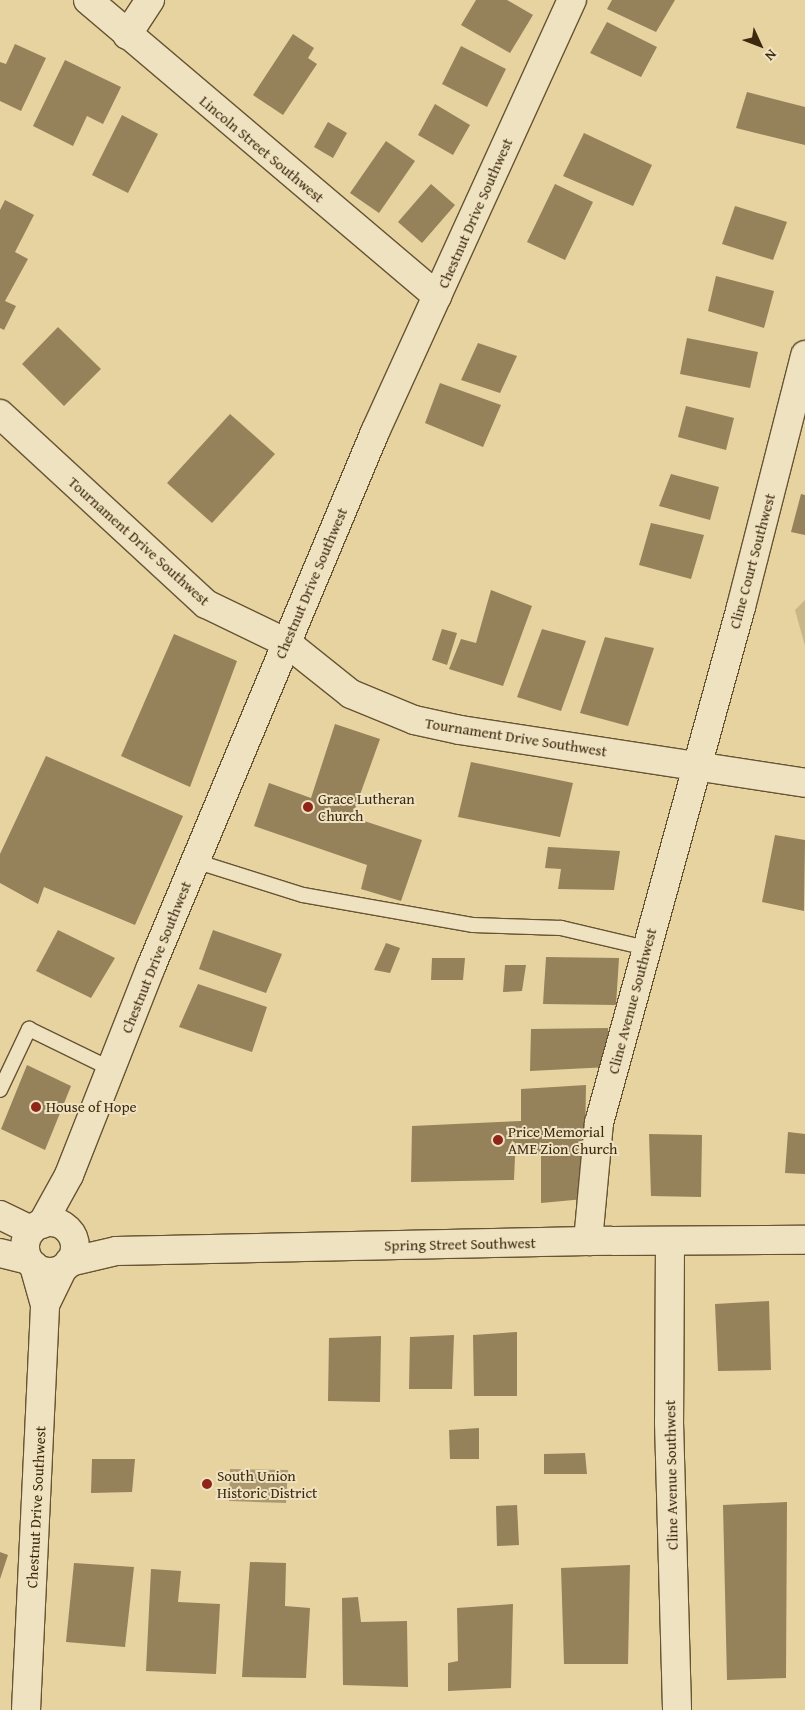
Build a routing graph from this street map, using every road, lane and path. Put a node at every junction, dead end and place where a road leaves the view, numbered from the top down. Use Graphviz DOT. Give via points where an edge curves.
graph roads {
  1 [pos="88,0"];
  2 [pos="150,0"];
  3 [pos="572,0"];
  4 [pos="127,35"];
  5 [pos="437,296"];
  6 [pos="805,356"];
  7 [pos="0,414"];
  8 [pos="287,643"];
  9 [pos="696,766"];
  10 [pos="805,783"];
  11 [pos="196,861"];
  12 [pos="646,948"];
  13 [pos="111,1069"];
  14 [pos="0,1090"];
  15 [pos="0,1215"];
  16 [pos="51,1228"];
  17 [pos="805,1240"];
  18 [pos="588,1241"];
  19 [pos="670,1241"];
  20 [pos="116,1251"];
  21 [pos="0,1253"];
  22 [pos="31,1263"];
  23 [pos="66,1265"];
  24 [pos="45,1305"];
  25 [pos="26,1710"];
  26 [pos="677,1710"];
  1 -- 4 [label="street, Lincoln Street Southwest"];
  2 -- 4 [label="street"];
  3 -- 5 [label="street, Chestnut Drive Southwest"];
  4 -- 5 [label="street, Lincoln Street Southwest"];
  5 -- 8 [label="street, Chestnut Drive Southwest" via="375,432"];
  6 -- 9 [label="street, Cline Court Southwest" via="741,607"];
  7 -- 8 [label="street, Tournament Drive Southwest" via="206,604"];
  8 -- 9 [label="street, Tournament Drive Southwest" via="351,694 414,720"];
  8 -- 11 [label="street, Chestnut Drive Southwest"];
  9 -- 10 [label="street, Tournament Drive Southwest"];
  9 -- 12 [label="street, Cline Avenue Southwest"];
  11 -- 12 [label="lane" via="303,895 472,925 561,928"];
  11 -- 13 [label="street, Chestnut Drive Southwest"];
  12 -- 18 [label="street, Cline Avenue Southwest" via="599,1123"];
  13 -- 14 [label="lane" via="29,1029"];
  13 -- 16 [label="street, Chestnut Drive Southwest"];
  15 -- 16 [label="street, Spring Street Southwest"];
  16 -- 20 [label="street, Spring Street Southwest"];
  16 -- 22 [label="street" via="25,1244"];
  16 -- 23 [label="street" via="75,1246"];
  17 -- 19 [label="street, Spring Street Southwest"];
  18 -- 19 [label="street, Spring Street Southwest"];
  18 -- 20 [label="street, Spring Street Southwest"];
  19 -- 26 [label="street, Cline Avenue Southwest" via="669,1431"];
  20 -- 23 [label="street, Spring Street Southwest"];
  21 -- 22 [label="street"];
  22 -- 23 [label="street" via="48,1272"];
  22 -- 24 [label="street, Chestnut Drive Southwest"];
  23 -- 24 [label="street, Chestnut Drive Southwest"];
  24 -- 25 [label="street, Chestnut Drive Southwest"];
}
